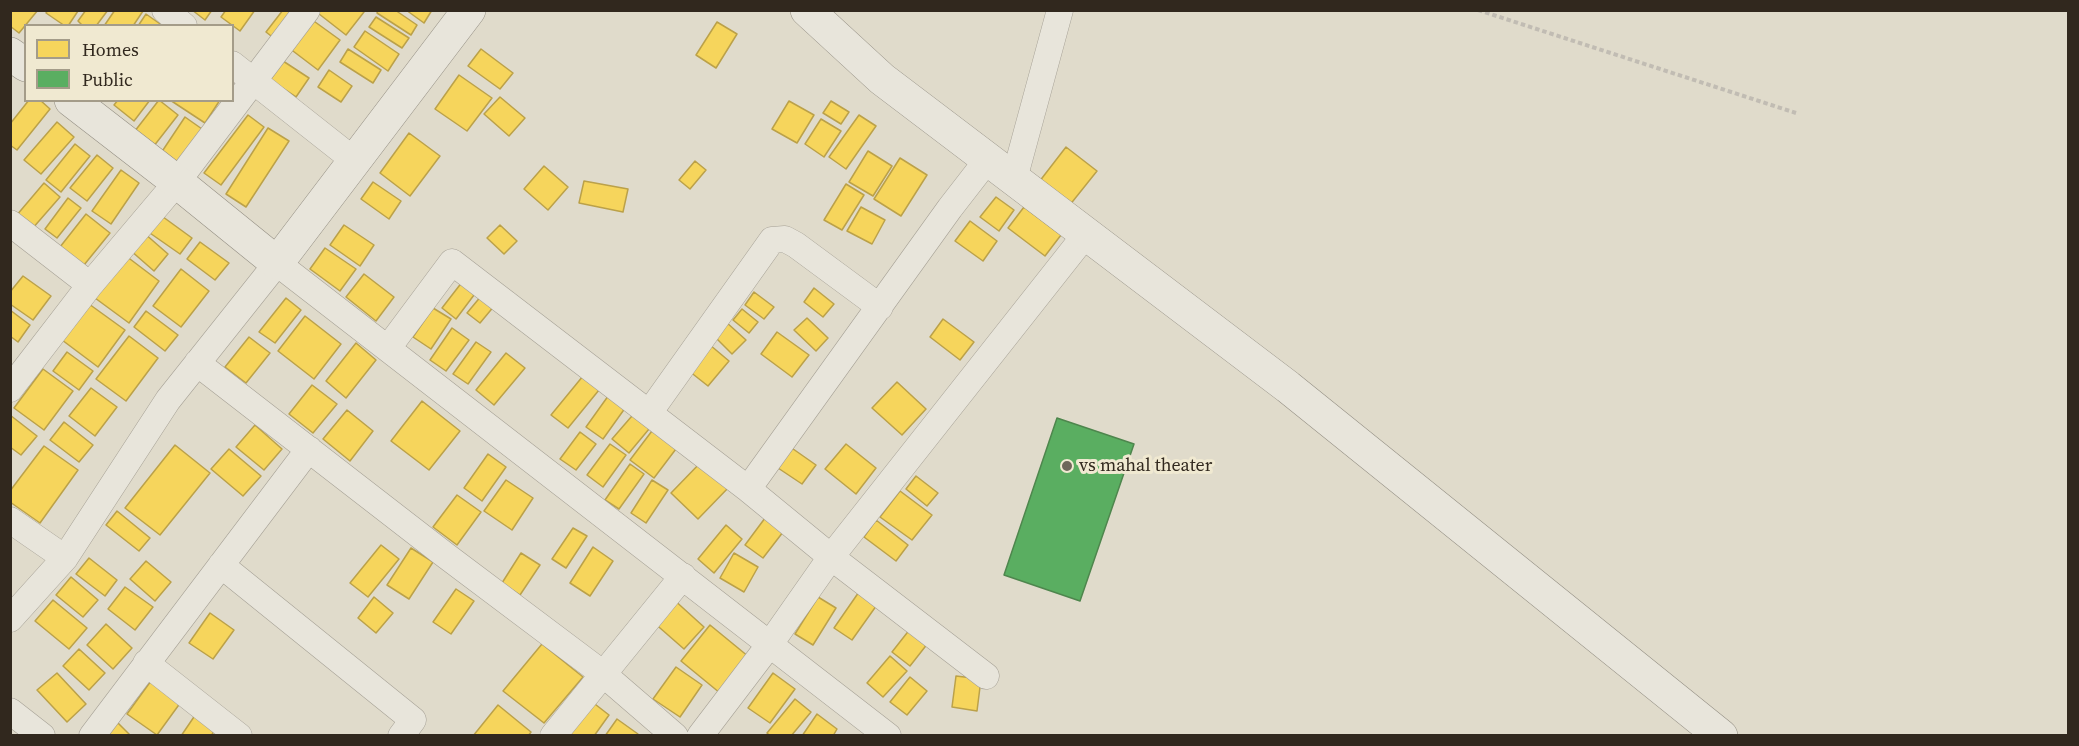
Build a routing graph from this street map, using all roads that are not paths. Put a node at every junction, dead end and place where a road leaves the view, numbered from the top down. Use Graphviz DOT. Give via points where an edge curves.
graph roads {
  1 [pos="165,10"];
  2 [pos="307,10"];
  3 [pos="469,10"];
  4 [pos="807,10"];
  5 [pos="1060,10"];
  6 [pos="182,24"];
  7 [pos="10,54"];
  8 [pos="24,64"];
  9 [pos="234,66"];
  10 [pos="253,81"];
  11 [pos="74,102"];
  12 [pos="988,159"];
  13 [pos="354,162"];
  14 [pos="1014,179"];
  15 [pos="177,182"];
  16 [pos="10,223"];
  17 [pos="1086,234"];
  18 [pos="277,263"];
  19 [pos="90,285"];
  20 [pos="880,307"];
  21 [pos="388,348"];
  22 [pos="197,363"];
  23 [pos="10,389"];
  24 [pos="649,413"];
  25 [pos="309,449"];
  26 [pos="748,489"];
  27 [pos="10,520"];
  28 [pos="831,557"];
  29 [pos="65,558"];
  30 [pos="221,565"];
  31 [pos="683,576"];
  32 [pos="10,619"];
  33 [pos="770,644"];
  34 [pos="146,663"];
  35 [pos="603,673"];
  36 [pos="986,676"];
  37 [pos="10,711"];
  38 [pos="42,735"];
  39 [pos="92,735"];
  40 [pos="239,735"];
  41 [pos="401,735"];
  42 [pos="553,735"];
  43 [pos="675,735"];
  44 [pos="700,735"];
  45 [pos="888,735"];
  46 [pos="1721,735"];
  1 -- 6 [label="street"];
  2 -- 10 [label="street"];
  3 -- 13 [label="main road"];
  4 -- 12 [label="main road" via="882,79"];
  5 -- 14 [label="street"];
  7 -- 8 [label="main road"];
  9 -- 10 [label="street"];
  10 -- 13 [label="street"];
  10 -- 15 [label="street"];
  11 -- 15 [label="main road"];
  12 -- 14 [label="main road"];
  12 -- 20 [label="street"];
  13 -- 18 [label="main road"];
  14 -- 17 [label="main road"];
  15 -- 18 [label="main road"];
  15 -- 19 [label="street"];
  16 -- 19 [label="street"];
  17 -- 28 [label="street"];
  17 -- 46 [label="main road" via="1288,387"];
  18 -- 21 [label="street"];
  18 -- 22 [label="street"];
  19 -- 23 [label="street"];
  20 -- 24 [label="street" via="796,245 785,239 772,240"];
  20 -- 26 [label="street"];
  21 -- 24 [label="street" via="452,262"];
  21 -- 31 [label="street"];
  22 -- 25 [label="street"];
  22 -- 29 [label="street" via="168,400"];
  24 -- 26 [label="street"];
  25 -- 30 [label="street"];
  25 -- 35 [label="street"];
  26 -- 28 [label="street"];
  27 -- 29 [label="street"];
  28 -- 33 [label="street"];
  28 -- 36 [label="street"];
  29 -- 32 [label="street"];
  30 -- 34 [label="street"];
  30 -- 41 [label="street" via="413,720"];
  31 -- 33 [label="street"];
  31 -- 35 [label="street"];
  33 -- 44 [label="street"];
  33 -- 45 [label="street"];
  34 -- 39 [label="street"];
  34 -- 40 [label="street"];
  35 -- 42 [label="street"];
  35 -- 43 [label="street"];
  37 -- 38 [label="street"];
}
